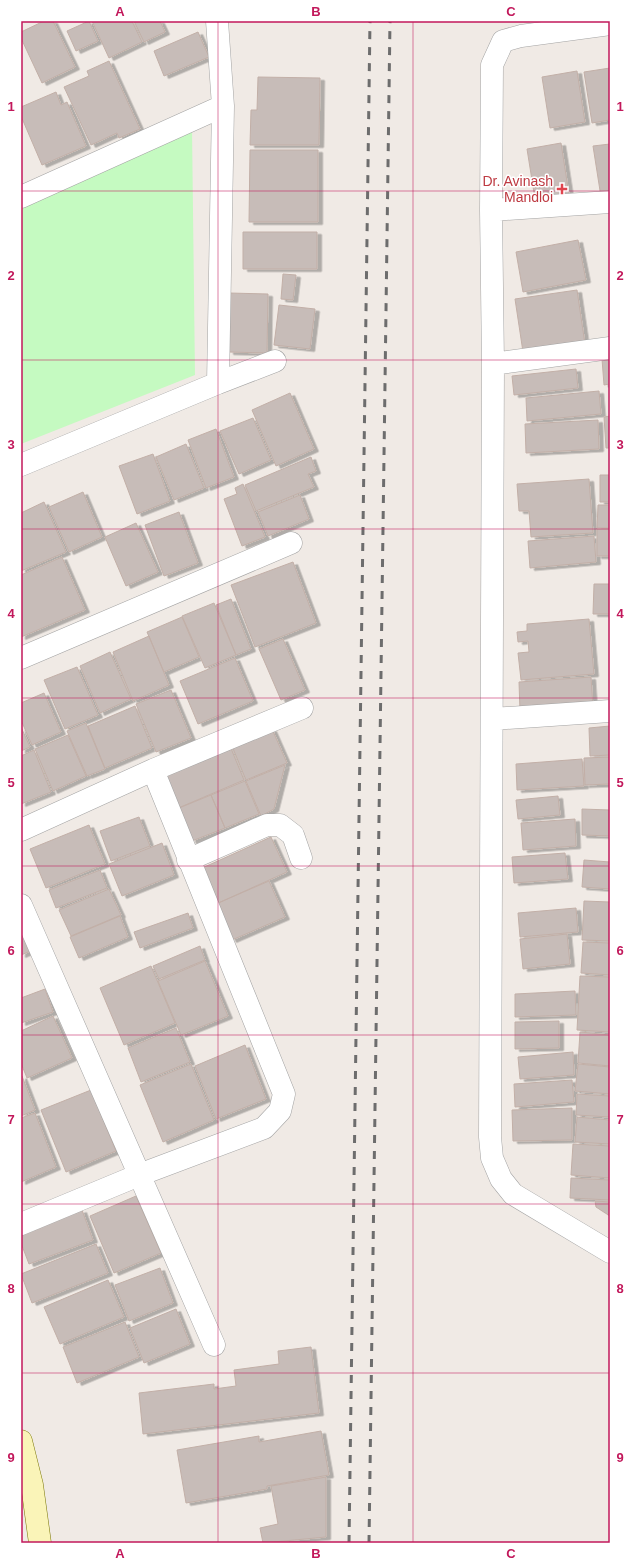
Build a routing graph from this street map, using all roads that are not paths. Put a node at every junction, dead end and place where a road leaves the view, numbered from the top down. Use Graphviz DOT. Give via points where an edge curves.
graph roads {
  1 [pos="217,21"];
  2 [pos="610,24"];
  3 [pos="223,106"];
  4 [pos="21,197"];
  5 [pos="610,202"];
  6 [pos="491,210"];
  7 [pos="610,348"];
  8 [pos="275,361"];
  9 [pos="493,364"];
  10 [pos="218,383"];
  11 [pos="21,465"];
  12 [pos="291,543"];
  13 [pos="21,658"];
  14 [pos="302,708"];
  15 [pos="610,711"];
  16 [pos="492,719"];
  17 [pos="154,770"];
  18 [pos="21,830"];
  19 [pos="301,858"];
  20 [pos="188,860"];
  21 [pos="21,905"];
  22 [pos="139,1175"];
  23 [pos="21,1224"];
  24 [pos="610,1252"];
  25 [pos="214,1345"];
  26 [pos="21,1441"];
  27 [pos="21,1502"];
  28 [pos="28,1543"];
  29 [pos="40,1543"];
  1 -- 3 [label="street"];
  2 -- 6 [label="street" via="521,36 503,41 492,65"];
  3 -- 4 [label="street"];
  3 -- 10 [label="street"];
  5 -- 6 [label="street"];
  6 -- 9 [label="street"];
  7 -- 9 [label="street"];
  8 -- 10 [label="street"];
  9 -- 16 [label="street"];
  10 -- 11 [label="street"];
  12 -- 13 [label="street"];
  14 -- 17 [label="street"];
  15 -- 16 [label="street"];
  16 -- 24 [label="street" via="492,1158 513,1194"];
  17 -- 18 [label="street"];
  17 -- 20 [label="street"];
  19 -- 20 [label="street" via="293,835 280,825 268,826"];
  20 -- 22 [label="street" via="284,1094 280,1111 264,1128"];
  21 -- 22 [label="street"];
  22 -- 23 [label="street"];
  22 -- 25 [label="street"];
  26 -- 29 [label="street" via="32,1485"];
  27 -- 28 [label="street"];
}
